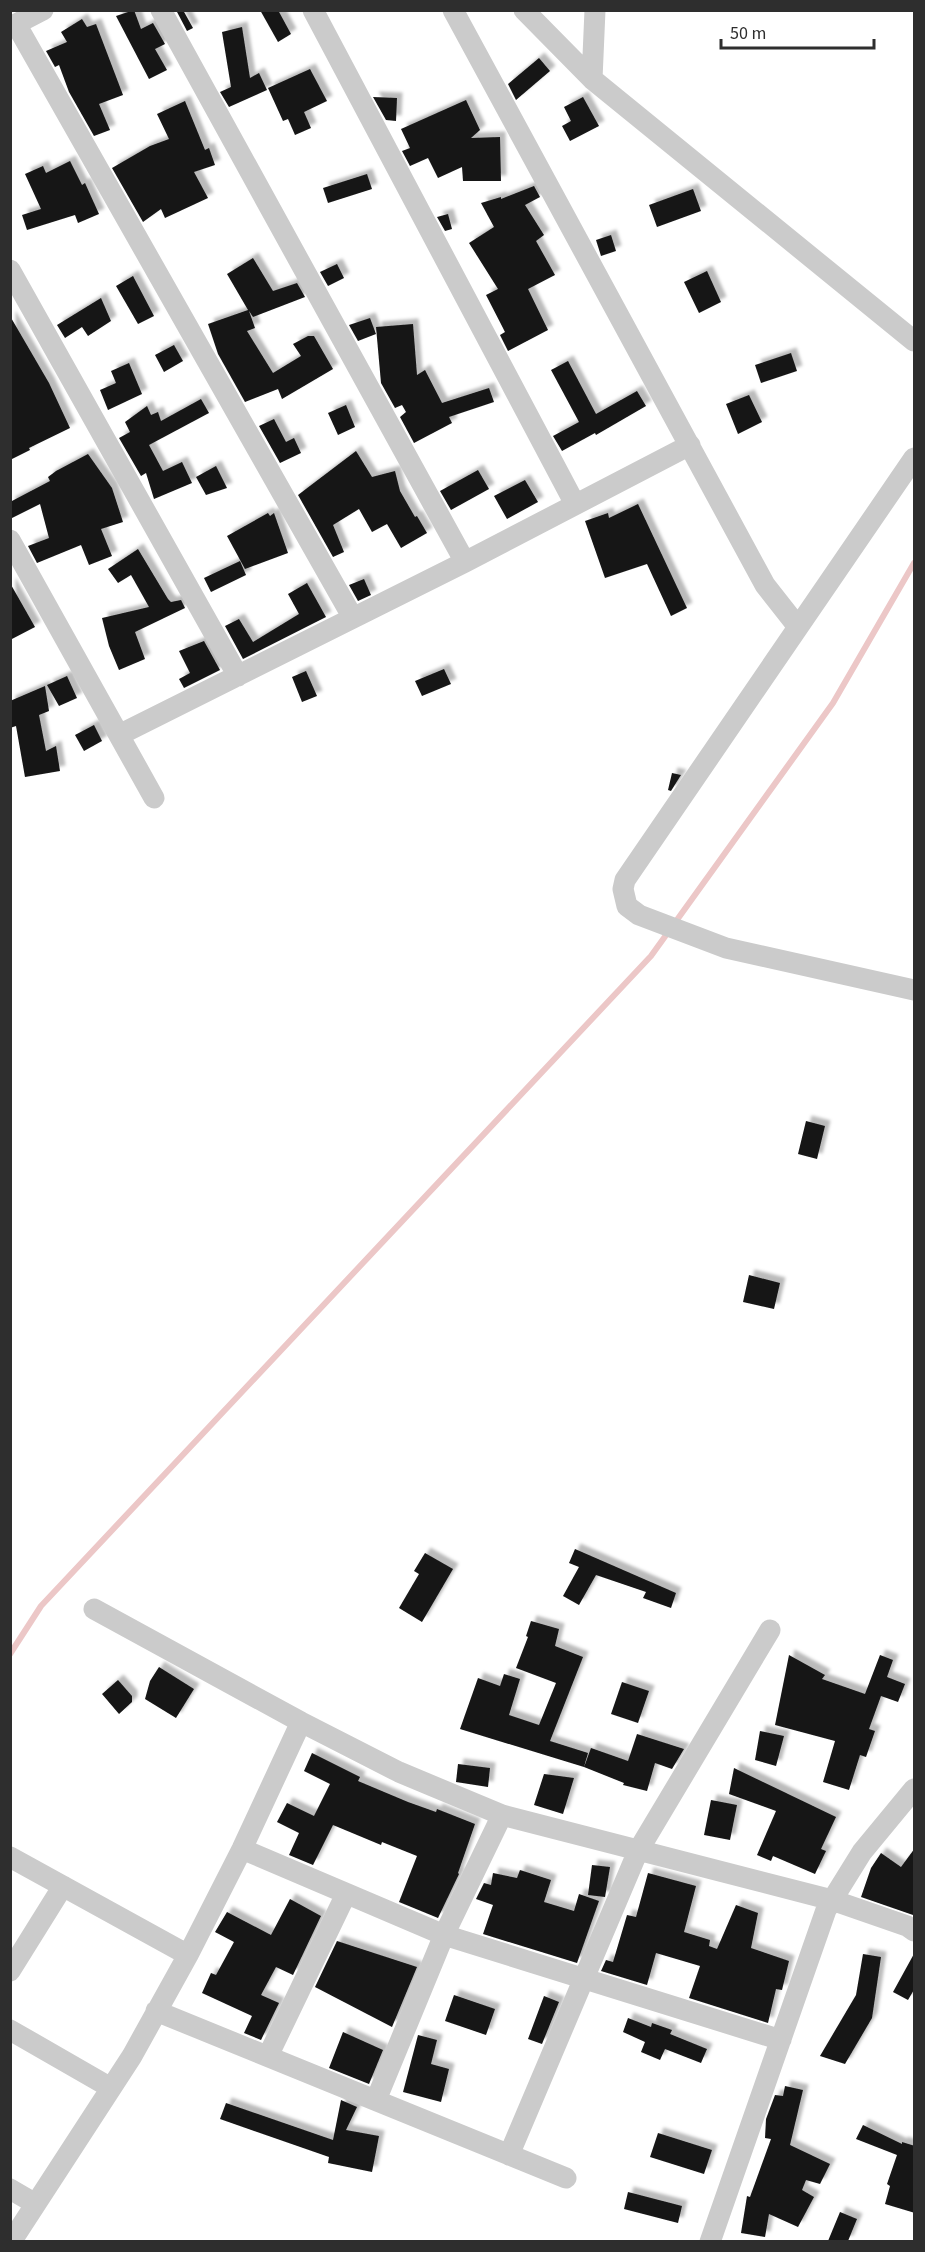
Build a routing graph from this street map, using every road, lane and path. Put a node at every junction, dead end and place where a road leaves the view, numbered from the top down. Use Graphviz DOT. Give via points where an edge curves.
graph roads {
  1 [pos="43,10"];
  2 [pos="162,10"];
  3 [pos="313,10"];
  4 [pos="453,10"];
  5 [pos="524,10"];
  6 [pos="595,10"];
  7 [pos="13,25"];
  8 [pos="592,79"];
  9 [pos="10,270"];
  10 [pos="915,341"];
  11 [pos="690,446"];
  12 [pos="915,458"];
  13 [pos="575,504"];
  14 [pos="10,540"];
  15 [pos="465,562"];
  16 [pos="353,618"];
  17 [pos="798,627"];
  18 [pos="238,676"];
  19 [pos="119,735"];
  20 [pos="154,798"];
  21 [pos="915,990"];
  22 [pos="94,1609"];
  23 [pos="770,1630"];
  24 [pos="301,1722"];
  25 [pos="915,1789"];
  26 [pos="502,1815"];
  27 [pos="242,1849"];
  28 [pos="638,1851"];
  29 [pos="10,1857"];
  30 [pos="63,1886"];
  31 [pos="346,1894"];
  32 [pos="832,1900"];
  33 [pos="915,1931"];
  34 [pos="444,1935"];
  35 [pos="188,1955"];
  36 [pos="10,1971"];
  37 [pos="584,1979"];
  38 [pos="156,2010"];
  39 [pos="10,2030"];
  40 [pos="781,2040"];
  41 [pos="268,2056"];
  42 [pos="111,2088"];
  43 [pos="376,2100"];
  44 [pos="509,2155"];
  45 [pos="566,2178"];
  46 [pos="10,2189"];
  47 [pos="34,2203"];
  48 [pos="11,2241"];
  49 [pos="710,2241"];
  1 -- 7 [label="street"];
  2 -- 15 [label="street"];
  3 -- 13 [label="street"];
  4 -- 11 [label="street"];
  5 -- 8 [label="street"];
  6 -- 8 [label="street"];
  7 -- 16 [label="street"];
  8 -- 10 [label="street"];
  9 -- 18 [label="street"];
  11 -- 13 [label="street"];
  11 -- 17 [label="street" via="765,585"];
  12 -- 17 [label="street"];
  13 -- 15 [label="street"];
  14 -- 19 [label="street"];
  15 -- 16 [label="street"];
  16 -- 18 [label="street"];
  17 -- 21 [label="street" via="625,880 627,906 639,915 726,948"];
  18 -- 19 [label="street"];
  19 -- 20 [label="street"];
  22 -- 24 [label="street"];
  23 -- 28 [label="street"];
  24 -- 26 [label="street" via="399,1772"];
  24 -- 27 [label="street"];
  25 -- 32 [label="street" via="862,1852"];
  26 -- 28 [label="street"];
  26 -- 34 [label="street"];
  27 -- 31 [label="street"];
  27 -- 35 [label="street"];
  28 -- 32 [label="street"];
  28 -- 37 [label="street"];
  29 -- 30 [label="street"];
  30 -- 35 [label="street"];
  30 -- 36 [label="street"];
  31 -- 34 [label="street"];
  31 -- 41 [label="street"];
  32 -- 33 [label="street"];
  32 -- 40 [label="street"];
  34 -- 37 [label="street"];
  34 -- 43 [label="street"];
  35 -- 38 [label="street"];
  37 -- 40 [label="street"];
  37 -- 44 [label="street"];
  38 -- 41 [label="street"];
  38 -- 42 [label="street"];
  39 -- 42 [label="street"];
  40 -- 49 [label="street"];
  41 -- 43 [label="street"];
  42 -- 47 [label="street"];
  43 -- 44 [label="street"];
  44 -- 45 [label="street"];
  46 -- 47 [label="street"];
  47 -- 48 [label="street"];
}
